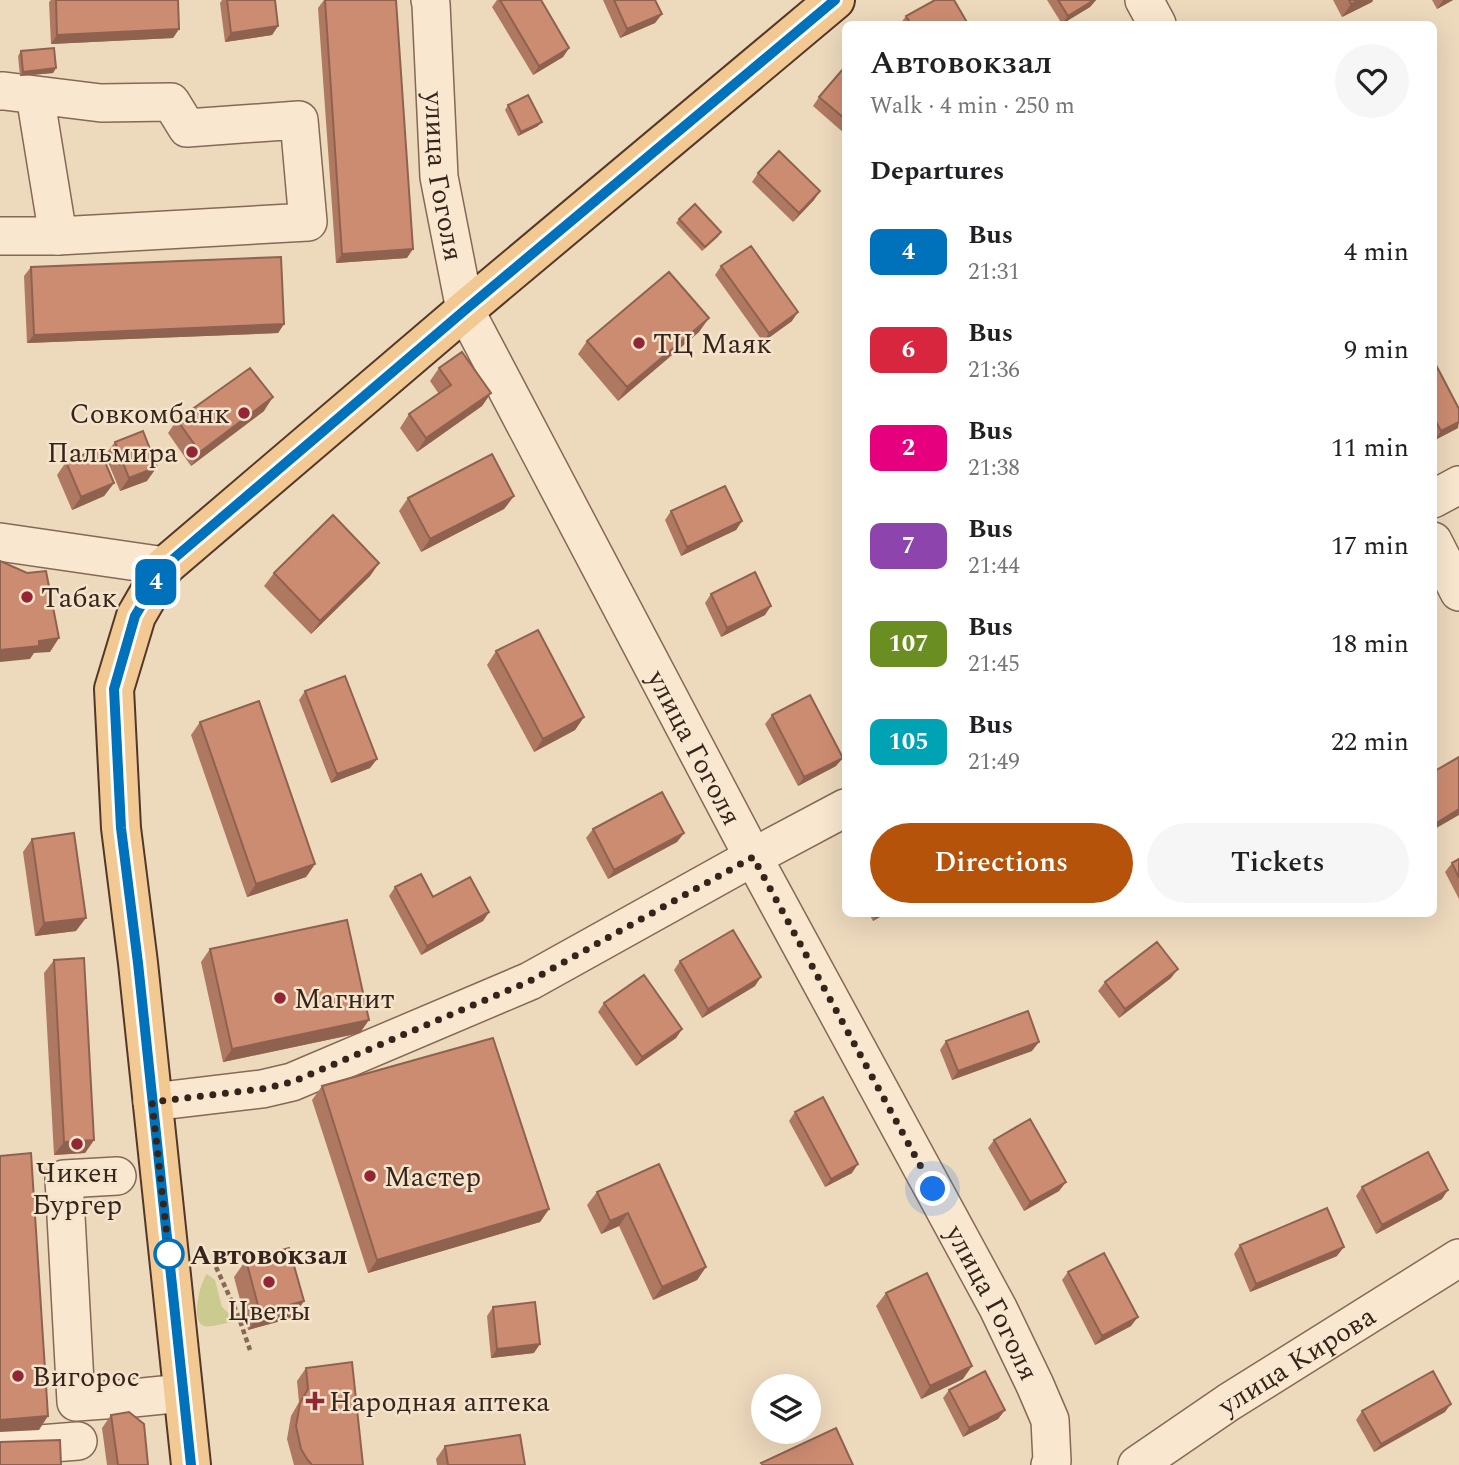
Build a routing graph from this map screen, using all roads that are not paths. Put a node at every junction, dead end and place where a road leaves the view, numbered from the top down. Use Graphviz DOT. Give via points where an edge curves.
graph roads {
  1 [pos="430,0"];
  2 [pos="835,0"];
  3 [pos="1144,0"];
  4 [pos="1155,21"];
  5 [pos="17,93"];
  6 [pos="0,236"];
  7 [pos="58,236"];
  8 [pos="465,310"];
  9 [pos="1459,485"];
  10 [pos="1437,497"];
  11 [pos="0,542"];
  12 [pos="1437,549"];
  13 [pos="165,566"];
  14 [pos="1459,592"];
  15 [pos="842,810"];
  16 [pos="753,857"];
  17 [pos="152,1102"];
  18 [pos="117,1176"];
  19 [pos="1459,1258"];
  20 [pos="183,1393"];
  21 [pos="78,1441"];
  22 [pos="0,1447"];
  23 [pos="191,1465"];
  24 [pos="1050,1465"];
  25 [pos="1137,1465"];
  1 -- 8 [label="street, улица Гоголя" via="439,177"];
  2 -- 8 [label="main road"];
  3 -- 4 [label="street"];
  5 -- 7 [label="street"];
  5 -- 7 [label="street" via="101,103 171,102 187,128 299,120 307,222"];
  6 -- 7 [label="street"];
  8 -- 13 [label="main road"];
  8 -- 16 [label="street, улица Гоголя"];
  9 -- 10 [label="street"];
  11 -- 13 [label="street"];
  12 -- 14 [label="street"];
  13 -- 17 [label="main road" via="135,616 114,689 121,828"];
  15 -- 16 [label="street"];
  16 -- 17 [label="street" via="530,981 292,1082"];
  16 -- 24 [label="street, улица Гоголя" via="998,1307 1049,1420"];
  17 -- 20 [label="main road"];
  18 -- 20 [label="street" via="64,1179 76,1402"];
  19 -- 25 [label="street, улица Кирова" via="1228,1402"];
  20 -- 23 [label="main road"];
  21 -- 22 [label="street"];
}
